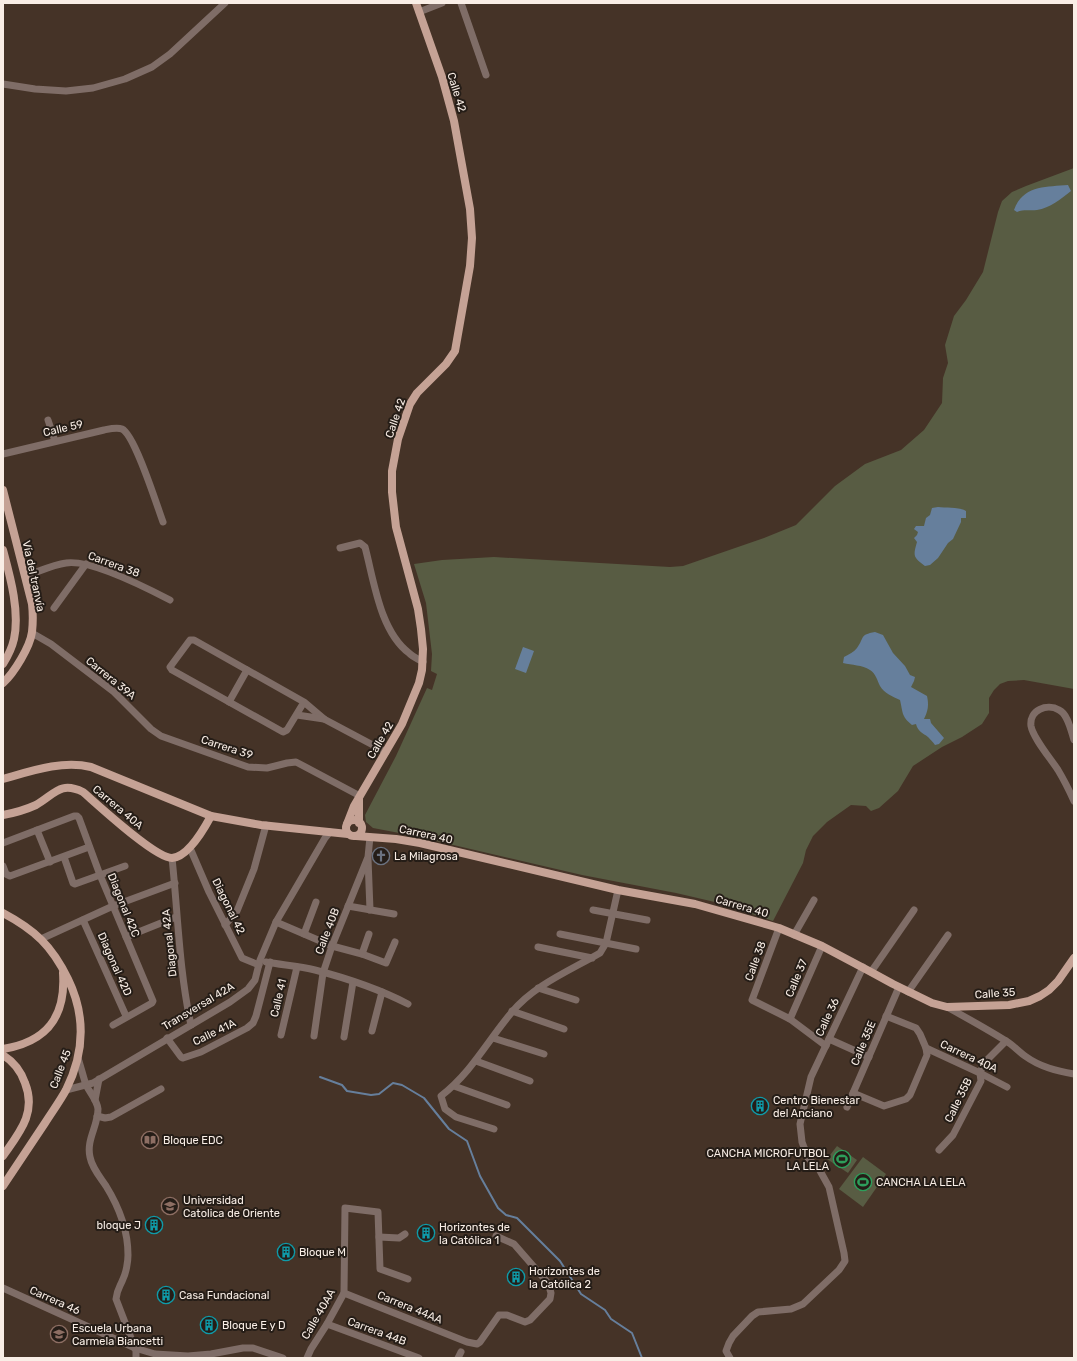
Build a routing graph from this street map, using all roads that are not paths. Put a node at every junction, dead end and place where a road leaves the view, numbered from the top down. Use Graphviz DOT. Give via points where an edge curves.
graph roads {
  1 [pos="225,3"];
  2 [pos="416,3"];
  3 [pos="442,3"];
  4 [pos="460,3"];
  5 [pos="419,12"];
  6 [pos="486,75"];
  7 [pos="3,84"];
  8 [pos="48,420"];
  9 [pos="55,441"];
  10 [pos="3,454"];
  11 [pos="3,490"];
  12 [pos="163,522"];
  13 [pos="340,548"];
  14 [pos="3,550"];
  15 [pos="86,564"];
  16 [pos="25,576"];
  17 [pos="170,600"];
  18 [pos="54,608"];
  19 [pos="32,632"];
  20 [pos="423,662"];
  21 [pos="3,664"];
  22 [pos="247,670"];
  23 [pos="3,683"];
  24 [pos="229,702"];
  25 [pos="304,702"];
  26 [pos="297,715"];
  27 [pos="324,719"];
  28 [pos="1074,740"];
  29 [pos="174,741"];
  30 [pos="386,752"];
  31 [pos="3,779"];
  32 [pos="359,797"];
  33 [pos="1074,800"];
  34 [pos="3,815"];
  35 [pos="211,816"];
  36 [pos="346,824"];
  37 [pos="266,825"];
  38 [pos="360,825"];
  39 [pos="37,830"];
  40 [pos="333,833"];
  41 [pos="352,835"];
  42 [pos="372,837"];
  43 [pos="3,843"];
  44 [pos="89,847"];
  45 [pos="190,848"];
  46 [pos="64,857"];
  47 [pos="368,857"];
  48 [pos="172,858"];
  49 [pos="50,862"];
  50 [pos="3,866"];
  51 [pos="125,866"];
  52 [pos="100,875"];
  53 [pos="175,882"];
  54 [pos="618,890"];
  55 [pos="814,900"];
  56 [pos="316,902"];
  57 [pos="113,906"];
  58 [pos="348,906"];
  59 [pos="370,910"];
  60 [pos="593,910"];
  61 [pos="914,910"];
  62 [pos="3,913"];
  63 [pos="394,914"];
  64 [pos="613,914"];
  65 [pos="176,917"];
  66 [pos="83,920"];
  67 [pos="647,920"];
  68 [pos="276,922"];
  69 [pos="225,924"];
  70 [pos="779,928"];
  71 [pos="304,934"];
  72 [pos="368,934"];
  73 [pos="560,934"];
  74 [pos="794,935"];
  75 [pos="948,935"];
  76 [pos="126,937"];
  77 [pos="41,939"];
  78 [pos="395,942"];
  79 [pos="606,943"];
  80 [pos="332,946"];
  81 [pos="822,946"];
  82 [pos="538,947"];
  83 [pos="636,949"];
  84 [pos="362,954"];
  85 [pos="592,958"];
  86 [pos="1074,958"];
  87 [pos="270,962"];
  88 [pos="259,963"];
  89 [pos="297,967"];
  90 [pos="863,967"];
  91 [pos="63,969"];
  92 [pos="871,972"];
  93 [pos="323,973"];
  94 [pos="353,982"];
  95 [pos="899,987"];
  96 [pos="538,988"];
  97 [pos="382,992"];
  98 [pos="908,992"];
  99 [pos="576,1000"];
  100 [pos="408,1004"];
  101 [pos="947,1007"];
  102 [pos="512,1011"];
  103 [pos="126,1016"];
  104 [pos="886,1016"];
  105 [pos="790,1019"];
  106 [pos="113,1025"];
  107 [pos="192,1025"];
  108 [pos="564,1029"];
  109 [pos="372,1031"];
  110 [pos="281,1035"];
  111 [pos="314,1036"];
  112 [pos="344,1037"];
  113 [pos="167,1038"];
  114 [pos="493,1038"];
  115 [pos="1006,1040"];
  116 [pos="827,1043"];
  117 [pos="926,1048"];
  118 [pos="3,1049"];
  119 [pos="544,1054"];
  120 [pos="3,1055"];
  121 [pos="869,1057"];
  122 [pos="78,1058"];
  123 [pos="476,1061"];
  124 [pos="980,1073"];
  125 [pos="1074,1074"];
  126 [pos="99,1079"];
  127 [pos="530,1081"];
  128 [pos="86,1085"];
  129 [pos="454,1086"];
  130 [pos="1008,1087"];
  131 [pos="66,1090"];
  132 [pos="161,1090"];
  133 [pos="853,1093"];
  134 [pos="95,1100"];
  135 [pos="507,1105"];
  136 [pos="847,1107"];
  137 [pos="97,1116"];
  138 [pos="494,1129"];
  139 [pos="939,1150"];
  140 [pos="3,1156"];
  141 [pos="3,1186"];
  142 [pos="405,1234"];
  143 [pos="496,1236"];
  144 [pos="379,1237"];
  145 [pos="408,1279"];
  146 [pos="3,1288"];
  147 [pos="344,1293"];
  148 [pos="327,1324"];
  149 [pos="135,1348"];
  150 [pos="212,1356"];
  151 [pos="136,1358"];
  152 [pos="284,1358"];
  153 [pos="307,1358"];
  154 [pos="419,1358"];
  155 [pos="730,1358"];
  1 -- 7 [label="street" via="170,54 152,67 125,79 93,88 66,91 36,90"];
  2 -- 5 [label="main road, Calle 42"];
  3 -- 5 [label="street"];
  4 -- 6 [label="street"];
  5 -- 20 [label="main road, Calle 42" via="442,77 454,121 470,209 472,238 470,266 455,350 446,364 417,393 410,404 398,438 392,471 393,510 422,629"];
  8 -- 9 [label="street"];
  9 -- 10 [label="street, Calle 59"];
  9 -- 12 [label="street, Calle 59" via="109,429 122,429 138,454"];
  11 -- 16 [label="main road, Vía del tranvía"];
  13 -- 20 [label="street" via="360,543 365,547 384,618 390,630 409,653"];
  14 -- 21 [label="main road" via="10,578 15,619 14,638"];
  15 -- 16 [label="street, Carrera 38" via="66,563"];
  15 -- 17 [label="street, Carrera 38"];
  15 -- 18 [label="street"];
  16 -- 19 [label="main road, Vía del tranvía" via="33,613"];
  19 -- 23 [label="main road, Vía del tranvía" via="19,662"];
  19 -- 29 [label="street, Carrera 39A" via="114,692 151,730"];
  20 -- 30 [label="main road, Calle 42" via="419,683 410,706"];
  22 -- 24 [label="street"];
  22 -- 24 [label="street" via="193,640 190,640 170,667"];
  22 -- 25 [label="street"];
  24 -- 26 [label="street" via="283,732"];
  25 -- 26 [label="street"];
  25 -- 27 [label="street"];
  26 -- 27 [label="street"];
  27 -- 30 [label="street"];
  28 -- 33 [label="street" via="1060,710 1042,708 1032,716 1034,734"];
  29 -- 32 [label="street, Carrera 39" via="248,767 267,768 296,762"];
  30 -- 32 [label="main road, Calle 42"];
  31 -- 35 [label="main road, Carrera 40" via="42,768 84,765"];
  32 -- 36 [label="main road, Calle 42"];
  32 -- 38 [label="main road"];
  34 -- 48 [label="main road, Carrera 40A" via="35,805 63,788 76,788 146,845"];
  35 -- 37 [label="main road, Carrera 40"];
  35 -- 45 [label="main road"];
  36 -- 38 [label="main road" via="353,820"];
  36 -- 40 [label="main road"];
  36 -- 41 [label="main road" via="346,830"];
  37 -- 40 [label="main road, Carrera 40"];
  37 -- 69 [label="street" via="246,890 237,911"];
  38 -- 41 [label="main road" via="360,833"];
  38 -- 42 [label="main road"];
  39 -- 43 [label="street"];
  39 -- 44 [label="street, Diagonal 42C" via="77,816"];
  39 -- 49 [label="street"];
  40 -- 41 [label="main road, Carrera 40"];
  40 -- 68 [label="street, Transversal 42A" via="325,838"];
  41 -- 42 [label="main road, Carrera 40"];
  42 -- 47 [label="street, Calle 40B"];
  42 -- 54 [label="main road, Carrera 40" via="420,843"];
  44 -- 46 [label="street"];
  44 -- 52 [label="street, Diagonal 42C"];
  45 -- 48 [label="main road"];
  45 -- 69 [label="street, Diagonal 42"];
  46 -- 49 [label="street"];
  46 -- 52 [label="street" via="73,883"];
  47 -- 58 [label="street, Calle 40B"];
  47 -- 59 [label="street"];
  48 -- 53 [label="street, Diagonal 42A"];
  49 -- 50 [label="street" via="8,876"];
  51 -- 52 [label="street"];
  52 -- 57 [label="street, Diagonal 42C"];
  53 -- 57 [label="street"];
  53 -- 65 [label="street, Diagonal 42A"];
  54 -- 64 [label="street"];
  54 -- 70 [label="main road, Carrera 40" via="695,904"];
  55 -- 74 [label="street"];
  56 -- 71 [label="street"];
  57 -- 66 [label="street"];
  57 -- 76 [label="street, Diagonal 42C"];
  58 -- 59 [label="street"];
  58 -- 80 [label="street, Calle 40B"];
  59 -- 63 [label="street"];
  60 -- 64 [label="street"];
  61 -- 92 [label="street"];
  62 -- 77 [label="main road, Calle 45" via="26,926"];
  64 -- 67 [label="street"];
  64 -- 79 [label="street"];
  65 -- 76 [label="street"];
  65 -- 107 [label="street, Diagonal 42A"];
  66 -- 77 [label="street"];
  66 -- 103 [label="street, Diagonal 42D"];
  68 -- 71 [label="street"];
  68 -- 88 [label="street, Transversal 42A"];
  69 -- 88 [label="street, Diagonal 42" via="242,958"];
  70 -- 74 [label="main road, Carrera 40"];
  70 -- 105 [label="street, Calle 38" via="752,1000"];
  71 -- 80 [label="street"];
  72 -- 84 [label="street"];
  73 -- 79 [label="street"];
  74 -- 81 [label="main road, Carrera 40"];
  75 -- 98 [label="street"];
  76 -- 103 [label="street, Diagonal 42C" via="153,1001"];
  77 -- 91 [label="main road, Calle 45"];
  78 -- 84 [label="street" via="386,963"];
  79 -- 83 [label="street"];
  79 -- 85 [label="street" via="600,953"];
  80 -- 84 [label="street"];
  80 -- 93 [label="street, Calle 40B"];
  81 -- 90 [label="main road, Carrera 40"];
  81 -- 105 [label="street, Calle 37"];
  82 -- 85 [label="street"];
  85 -- 96 [label="street"];
  86 -- 101 [label="main road, Calle 35" via="1049,990 1029,1001 1009,1005"];
  87 -- 88 [label="street, Diagonal 42"];
  87 -- 89 [label="street, Diagonal 42"];
  87 -- 113 [label="street, Calle 41A" via="256,1016 253,1023 241,1032 183,1058"];
  88 -- 107 [label="street, Transversal 42A" via="255,980 248,989"];
  89 -- 93 [label="street, Diagonal 42"];
  89 -- 110 [label="street, Calle 41"];
  90 -- 92 [label="main road, Carrera 40"];
  90 -- 116 [label="street, Calle 36"];
  91 -- 118 [label="main road" via="62,998 51,1025 30,1042"];
  91 -- 122 [label="main road, Calle 45" via="78,1006 82,1038"];
  92 -- 95 [label="main road, Carrera 40"];
  93 -- 94 [label="street, Diagonal 42"];
  93 -- 111 [label="street, Calle 40B"];
  94 -- 97 [label="street, Diagonal 42"];
  94 -- 112 [label="street"];
  95 -- 98 [label="main road, Carrera 40"];
  95 -- 104 [label="street, Calle 35E"];
  96 -- 99 [label="street"];
  96 -- 102 [label="street"];
  97 -- 100 [label="street, Diagonal 42"];
  97 -- 109 [label="street"];
  98 -- 101 [label="main road, Carrera 40"];
  101 -- 115 [label="street, Carrera 40"];
  102 -- 108 [label="street"];
  102 -- 114 [label="street"];
  103 -- 106 [label="street"];
  104 -- 117 [label="street, Carrera 40A" via="916,1028"];
  104 -- 121 [label="street, Calle 35E"];
  105 -- 116 [label="street"];
  107 -- 113 [label="street, Transversal 42A"];
  113 -- 126 [label="street, Transversal 42A"];
  114 -- 119 [label="street"];
  114 -- 123 [label="street"];
  115 -- 124 [label="street, Calle 35B" via="984,1063"];
  115 -- 125 [label="street, Carrera 40" via="1037,1064"];
  116 -- 121 [label="street"];
  116 -- 155 [label="street, Calle 36" via="811,1077 800,1124 802,1142 808,1158 819,1169 829,1187 845,1261 803,1304 758,1312 752,1316 729,1342 726,1351"];
  117 -- 124 [label="street, Carrera 40A"];
  117 -- 133 [label="street" via="927,1055 906,1099 884,1106"];
  120 -- 140 [label="main road" via="11,1060 23,1077 29,1092 30,1104 23,1126"];
  121 -- 133 [label="street, Calle 35E"];
  122 -- 128 [label="street"];
  122 -- 131 [label="main road, Calle 45"];
  123 -- 127 [label="street"];
  123 -- 129 [label="street"];
  124 -- 130 [label="street, Carrera 40A"];
  124 -- 139 [label="street, Calle 35B" via="981,1081 957,1128"];
  126 -- 128 [label="street, Transversal 42A"];
  126 -- 134 [label="street"];
  128 -- 131 [label="street, Transversal 42A"];
  128 -- 134 [label="street"];
  129 -- 135 [label="street"];
  129 -- 138 [label="street" via="441,1096 445,1109 456,1117"];
  131 -- 141 [label="main road, Calle 45"];
  132 -- 137 [label="street" via="111,1117"];
  133 -- 136 [label="street, Calle 35E"];
  134 -- 137 [label="street"];
  137 -- 149 [label="street" via="89,1144 89,1155 116,1202 123,1222 128,1256 124,1279 117,1290 116,1299"];
  142 -- 144 [label="street" via="399,1238"];
  143 -- 147 [label="street, Carrera 44AA" via="514,1244 548,1283 550,1299 525,1322 507,1314 497,1317 480,1342 475,1344"];
  144 -- 145 [label="street" via="380,1269"];
  144 -- 147 [label="street, Calle 40AA" via="378,1212 345,1208"];
  146 -- 149 [label="street, Carrera 46"];
  147 -- 148 [label="street, Calle 40AA"];
  148 -- 153 [label="street, Calle 40AA"];
  148 -- 154 [label="street, Carrera 44B"];
  149 -- 150 [label="street, Carrera 46" via="163,1355"];
  149 -- 151 [label="street"];
  150 -- 152 [label="street, Carrera 46" via="253,1348"];
}
